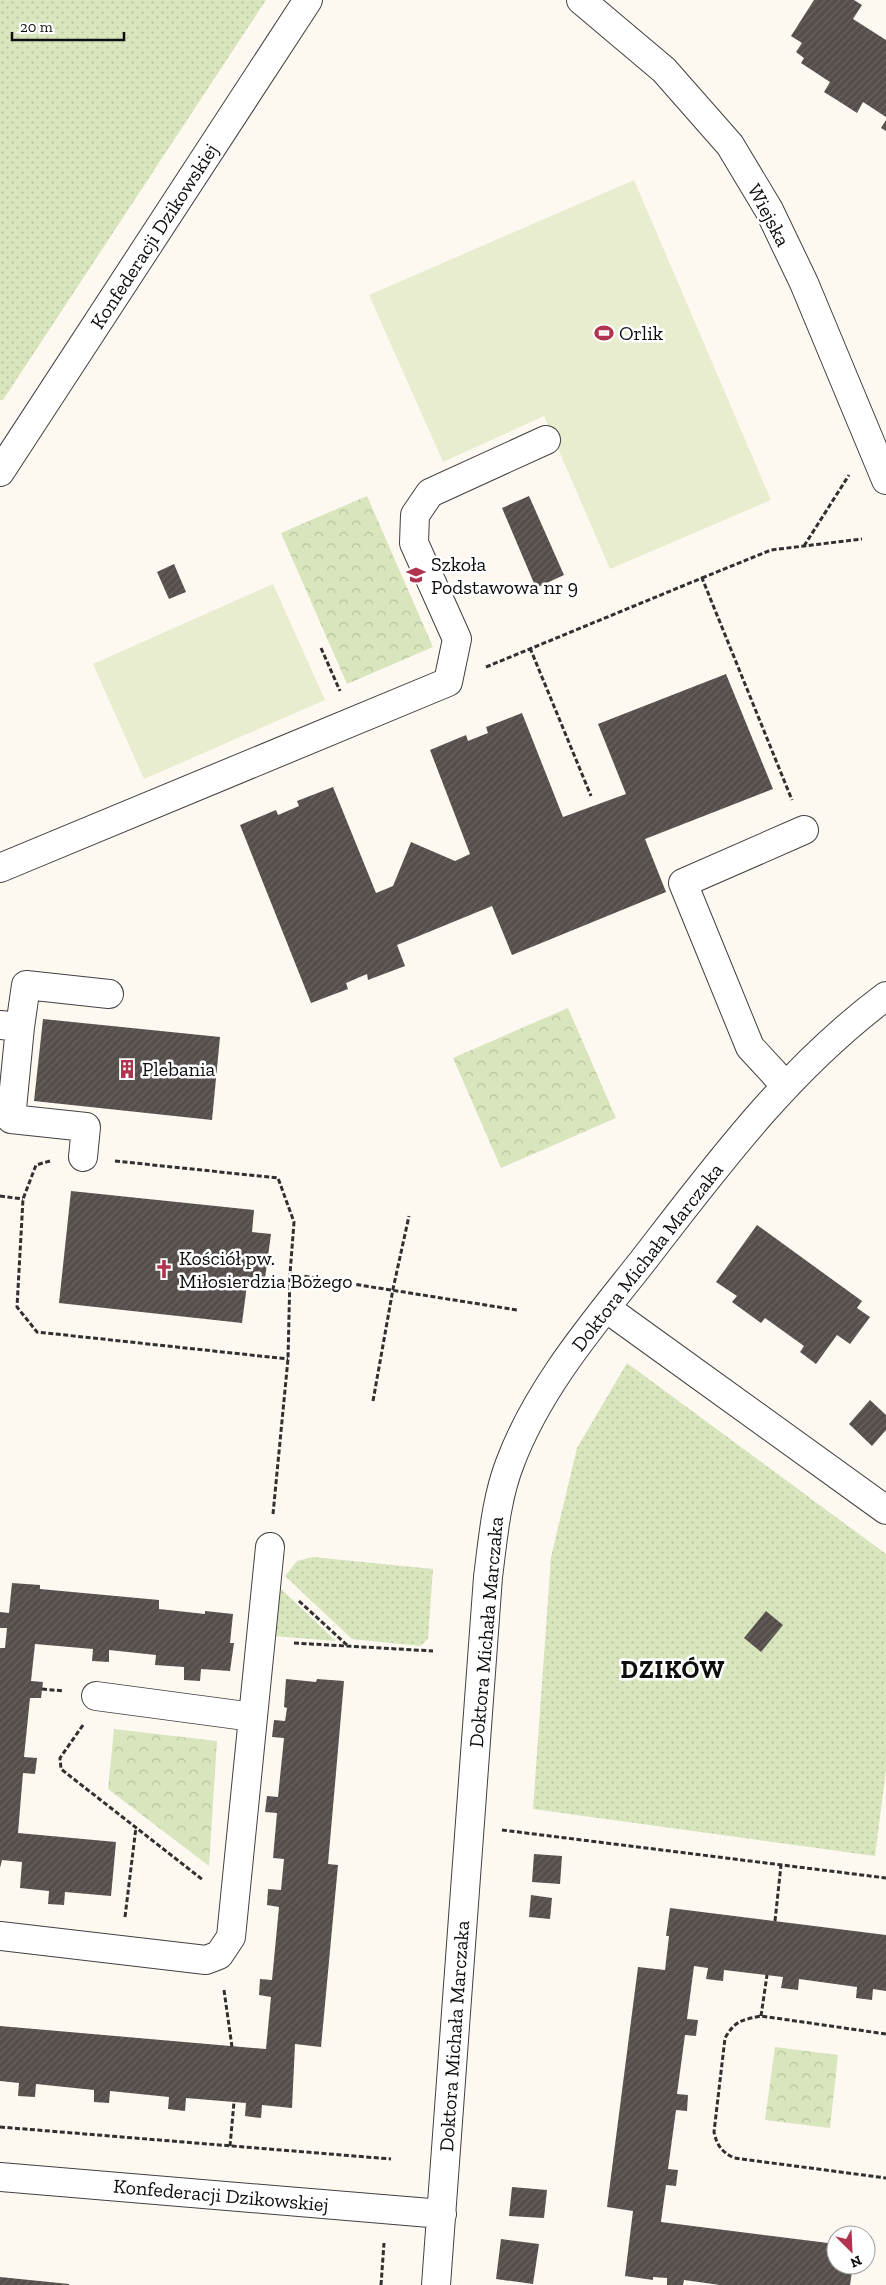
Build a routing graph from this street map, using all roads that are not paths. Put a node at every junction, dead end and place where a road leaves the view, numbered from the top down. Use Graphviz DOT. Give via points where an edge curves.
graph roads {
  1 [pos="308,0"];
  2 [pos="581,0"];
  3 [pos="546,440"];
  4 [pos="0,472"];
  5 [pos="886,480"];
  6 [pos="804,830"];
  7 [pos="0,868"];
  8 [pos="109,994"];
  9 [pos="886,996"];
  10 [pos="10,1026"];
  11 [pos="785,1085"];
  12 [pos="83,1158"];
  13 [pos="606,1308"];
  14 [pos="886,1510"];
  15 [pos="268,1559"];
  16 [pos="100,1696"];
  17 [pos="253,1717"];
  18 [pos="0,1936"];
  19 [pos="0,2176"];
  20 [pos="442,2214"];
  21 [pos="436,2285"];
  1 -- 4 [label="street, Konfederacji Dzikowskiej"];
  2 -- 5 [label="street, Wiejska" via="664,70 730,145 769,210 804,283"];
  3 -- 7 [label="street" via="430,494 415,515 414,543 457,639 448,682"];
  6 -- 11 [label="street" via="683,883 750,1047"];
  8 -- 10 [label="street" via="26,985"];
  9 -- 11 [label="street, Doktora Michała Marczaka" via="823,1048"];
  10 -- 12 [label="street" via="11,1119 86,1127"];
  11 -- 13 [label="street, Doktora Michała Marczaka" via="739,1136"];
  13 -- 14 [label="street"];
  13 -- 20 [label="street, Doktora Michała Marczaka" via="585,1333 531,1417 509,1464 496,1517 487,1587"];
  15 -- 17 [label="street"];
  16 -- 17 [label="street"];
  17 -- 18 [label="street" via="231,1937 219,1955 206,1960"];
  19 -- 20 [label="street, Konfederacji Dzikowskiej"];
  20 -- 21 [label="street, Doktora Michała Marczaka"];
}
